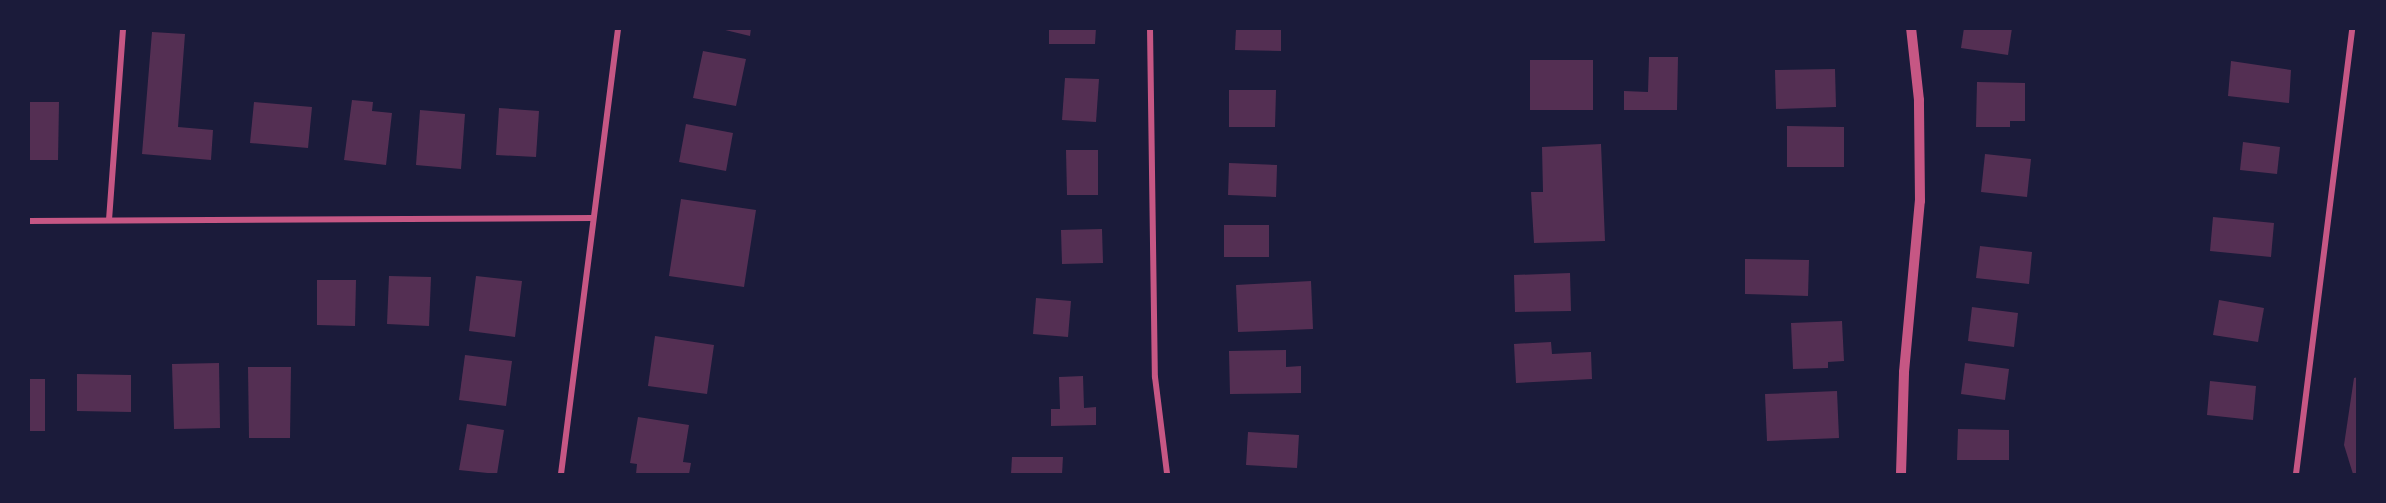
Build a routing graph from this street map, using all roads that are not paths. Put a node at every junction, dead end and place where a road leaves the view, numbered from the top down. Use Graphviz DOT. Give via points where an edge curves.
graph roads {
  1 [pos="123,28"];
  2 [pos="618,28"];
  3 [pos="1150,28"];
  4 [pos="1911,28"];
  5 [pos="2352,28"];
  6 [pos="593,218"];
  7 [pos="109,220"];
  8 [pos="28,221"];
  9 [pos="561,474"];
  10 [pos="1167,474"];
  11 [pos="1901,474"];
  12 [pos="2296,474"];
  1 -- 7 [label="street"];
  2 -- 6 [label="street"];
  3 -- 10 [label="street" via="1155,377"];
  4 -- 11 [label="street" via="1919,110 1920,201 1904,372"];
  5 -- 12 [label="street"];
  6 -- 7 [label="street"];
  6 -- 9 [label="street"];
  7 -- 8 [label="street"];
}
